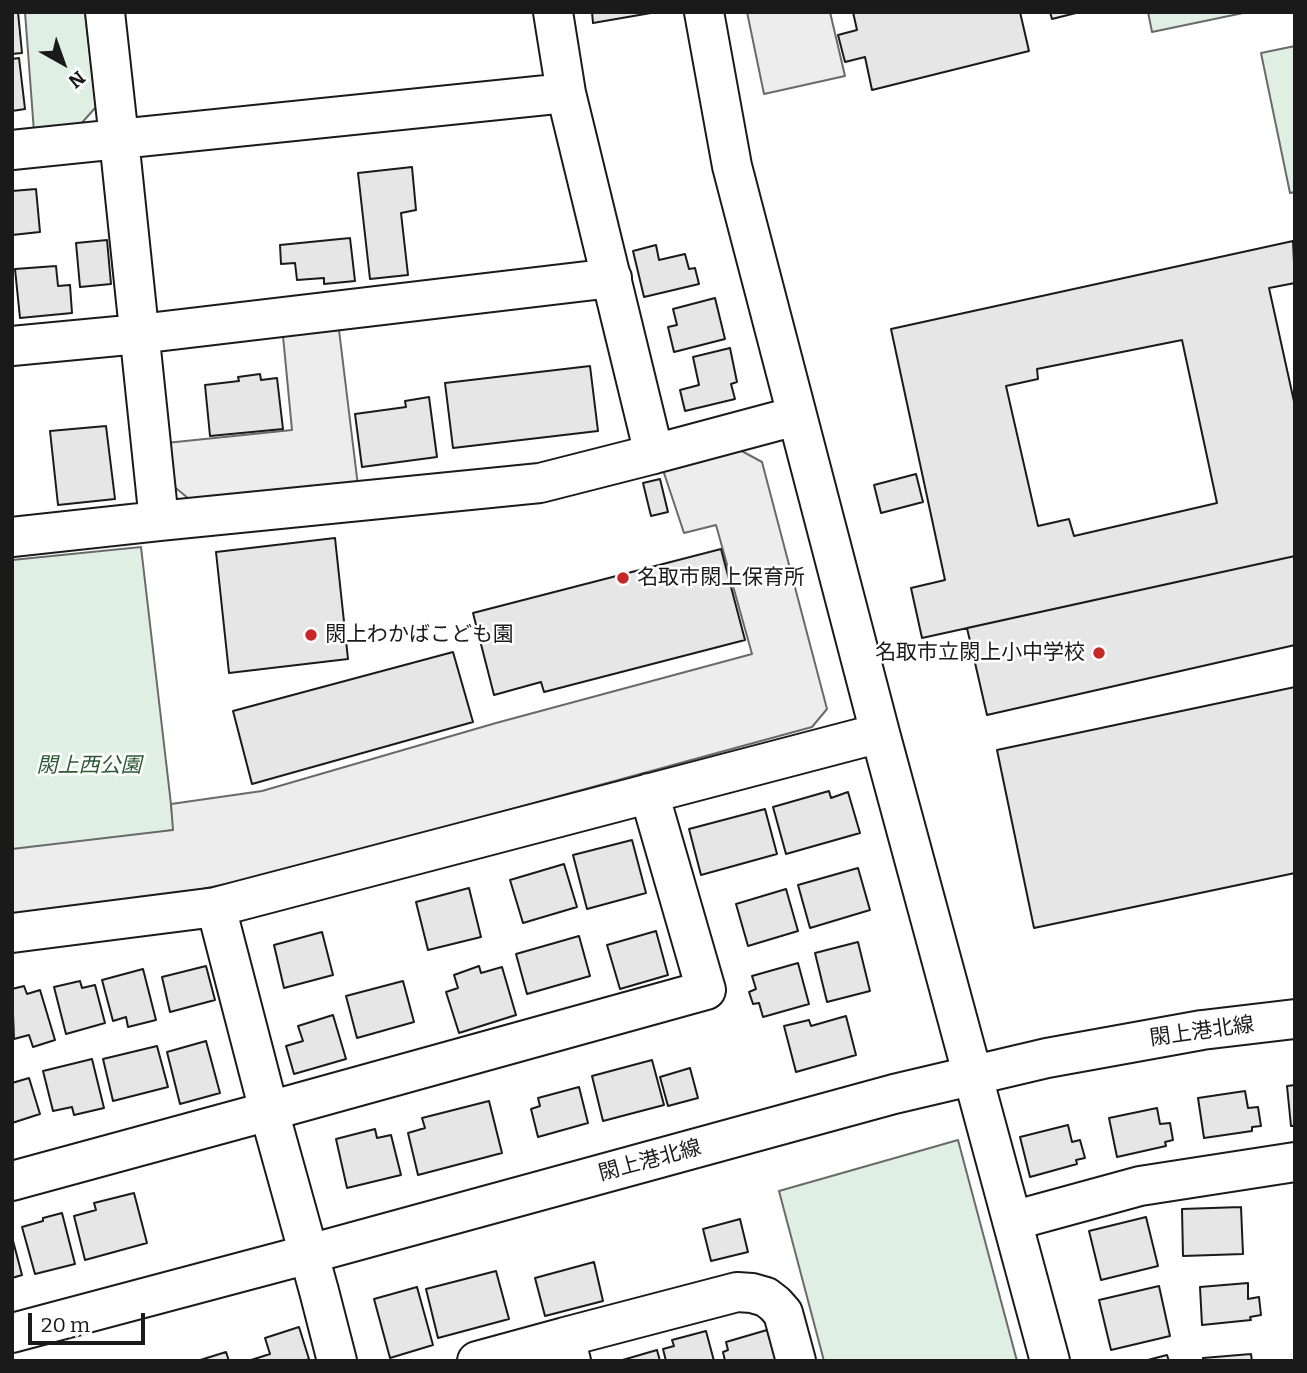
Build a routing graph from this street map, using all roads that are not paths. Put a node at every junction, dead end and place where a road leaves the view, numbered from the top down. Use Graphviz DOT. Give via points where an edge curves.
graph roads {
  1 [pos="105,12"];
  2 [pos="553,12"];
  3 [pos="704,12"];
  4 [pos="566,93"];
  5 [pos="119,139"];
  6 [pos="12,150"];
  7 [pos="612,278"];
  8 [pos="138,334"];
  9 [pos="12,346"];
  10 [pos="796,416"];
  11 [pos="654,454"];
  12 [pos="159,521"];
  13 [pos="12,537"];
  14 [pos="880,733"];
  15 [pos="649,793"];
  16 [pos="216,907"];
  17 [pos="12,933"];
  18 [pos="1295,1019"];
  19 [pos="973,1076"];
  20 [pos="269,1111"];
  21 [pos="1295,1162"];
  22 [pos="12,1181"];
  23 [pos="1012,1221"];
  24 [pos="309,1254"];
  25 [pos="12,1333"];
  26 [pos="568,1349"];
  27 [pos="337,1361"];
  28 [pos="477,1361"];
  29 [pos="796,1361"];
  30 [pos="1050,1361"];
  1 -- 5 [label="street"];
  2 -- 4 [label="street"];
  3 -- 10 [label="street" via="732,166"];
  4 -- 5 [label="street"];
  4 -- 7 [label="street"];
  5 -- 6 [label="street"];
  5 -- 8 [label="street"];
  7 -- 8 [label="street"];
  7 -- 11 [label="street"];
  8 -- 9 [label="street"];
  8 -- 12 [label="street"];
  10 -- 11 [label="street"];
  10 -- 14 [label="street"];
  11 -- 12 [label="street" via="540,483"];
  12 -- 13 [label="street"];
  14 -- 15 [label="street"];
  14 -- 19 [label="street"];
  15 -- 16 [label="street"];
  15 -- 20 [label="street" via="706,990"];
  16 -- 17 [label="street"];
  16 -- 20 [label="street"];
  18 -- 19 [label="street, 閖上港北線" via="1176,1034"];
  19 -- 23 [label="street"];
  19 -- 24 [label="street, 閖上港北線"];
  20 -- 22 [label="street"];
  20 -- 24 [label="street"];
  21 -- 23 [label="street" via="1140,1186"];
  23 -- 30 [label="street"];
  24 -- 25 [label="street, 閖上港北線"];
  24 -- 27 [label="street"];
  26 -- 28 [label="street"];
  26 -- 29 [label="street" via="737,1292 766,1297 783,1312"];
}
